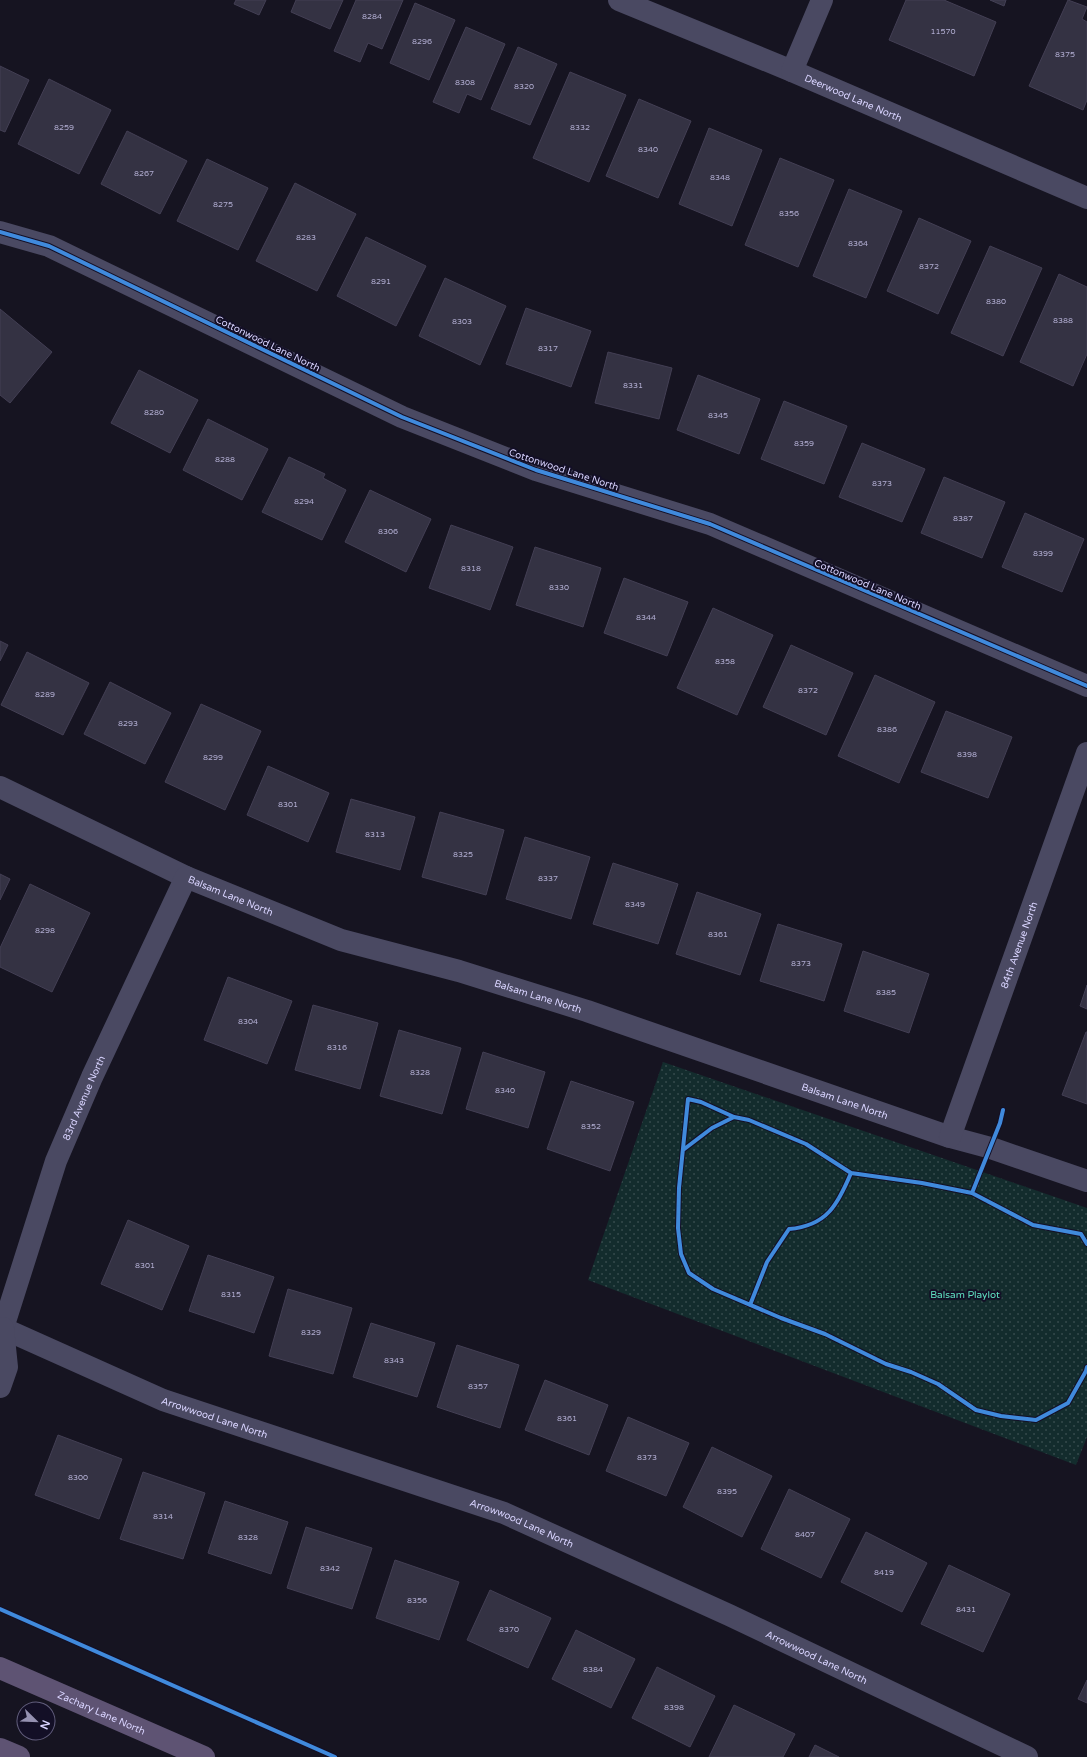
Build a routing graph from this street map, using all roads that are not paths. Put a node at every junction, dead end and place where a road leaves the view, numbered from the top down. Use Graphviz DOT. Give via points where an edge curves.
graph roads {
  1 [pos="618,0"];
  2 [pos="822,0"];
  3 [pos="792,71"];
  4 [pos="1087,198"];
  5 [pos="0,232"];
  6 [pos="1087,686"];
  7 [pos="1087,753"];
  8 [pos="0,787"];
  9 [pos="186,877"];
  10 [pos="950,1137"];
  11 [pos="1087,1181"];
  12 [pos="1,1329"];
  13 [pos="0,1387"];
  14 [pos="0,1668"];
  15 [pos="0,1748"];
  16 [pos="20,1757"];
  17 [pos="204,1757"];
  18 [pos="1027,1757"];
  1 -- 3 [label="street, Deerwood Lane North"];
  2 -- 3 [label="street"];
  3 -- 4 [label="street, Deerwood Lane North"];
  5 -- 6 [label="street, Cottonwood Lane North" via="49,246 402,417 536,470 710,524"];
  7 -- 10 [label="street, 84th Avenue North"];
  8 -- 9 [label="street, Balsam Lane North"];
  9 -- 10 [label="street, Balsam Lane North" via="341,940 459,971 587,1011"];
  9 -- 12 [label="street, 83rd Avenue North" via="92,1076 56,1161"];
  10 -- 11 [label="street, Balsam Lane North"];
  12 -- 13 [label="street, 83rd Avenue North" via="7,1367"];
  12 -- 18 [label="street, Arrowwood Lane North" via="163,1400 504,1514 730,1615"];
  14 -- 17 [label="main road, Zachary Lane North"];
  15 -- 16 [label="main road"];
}
